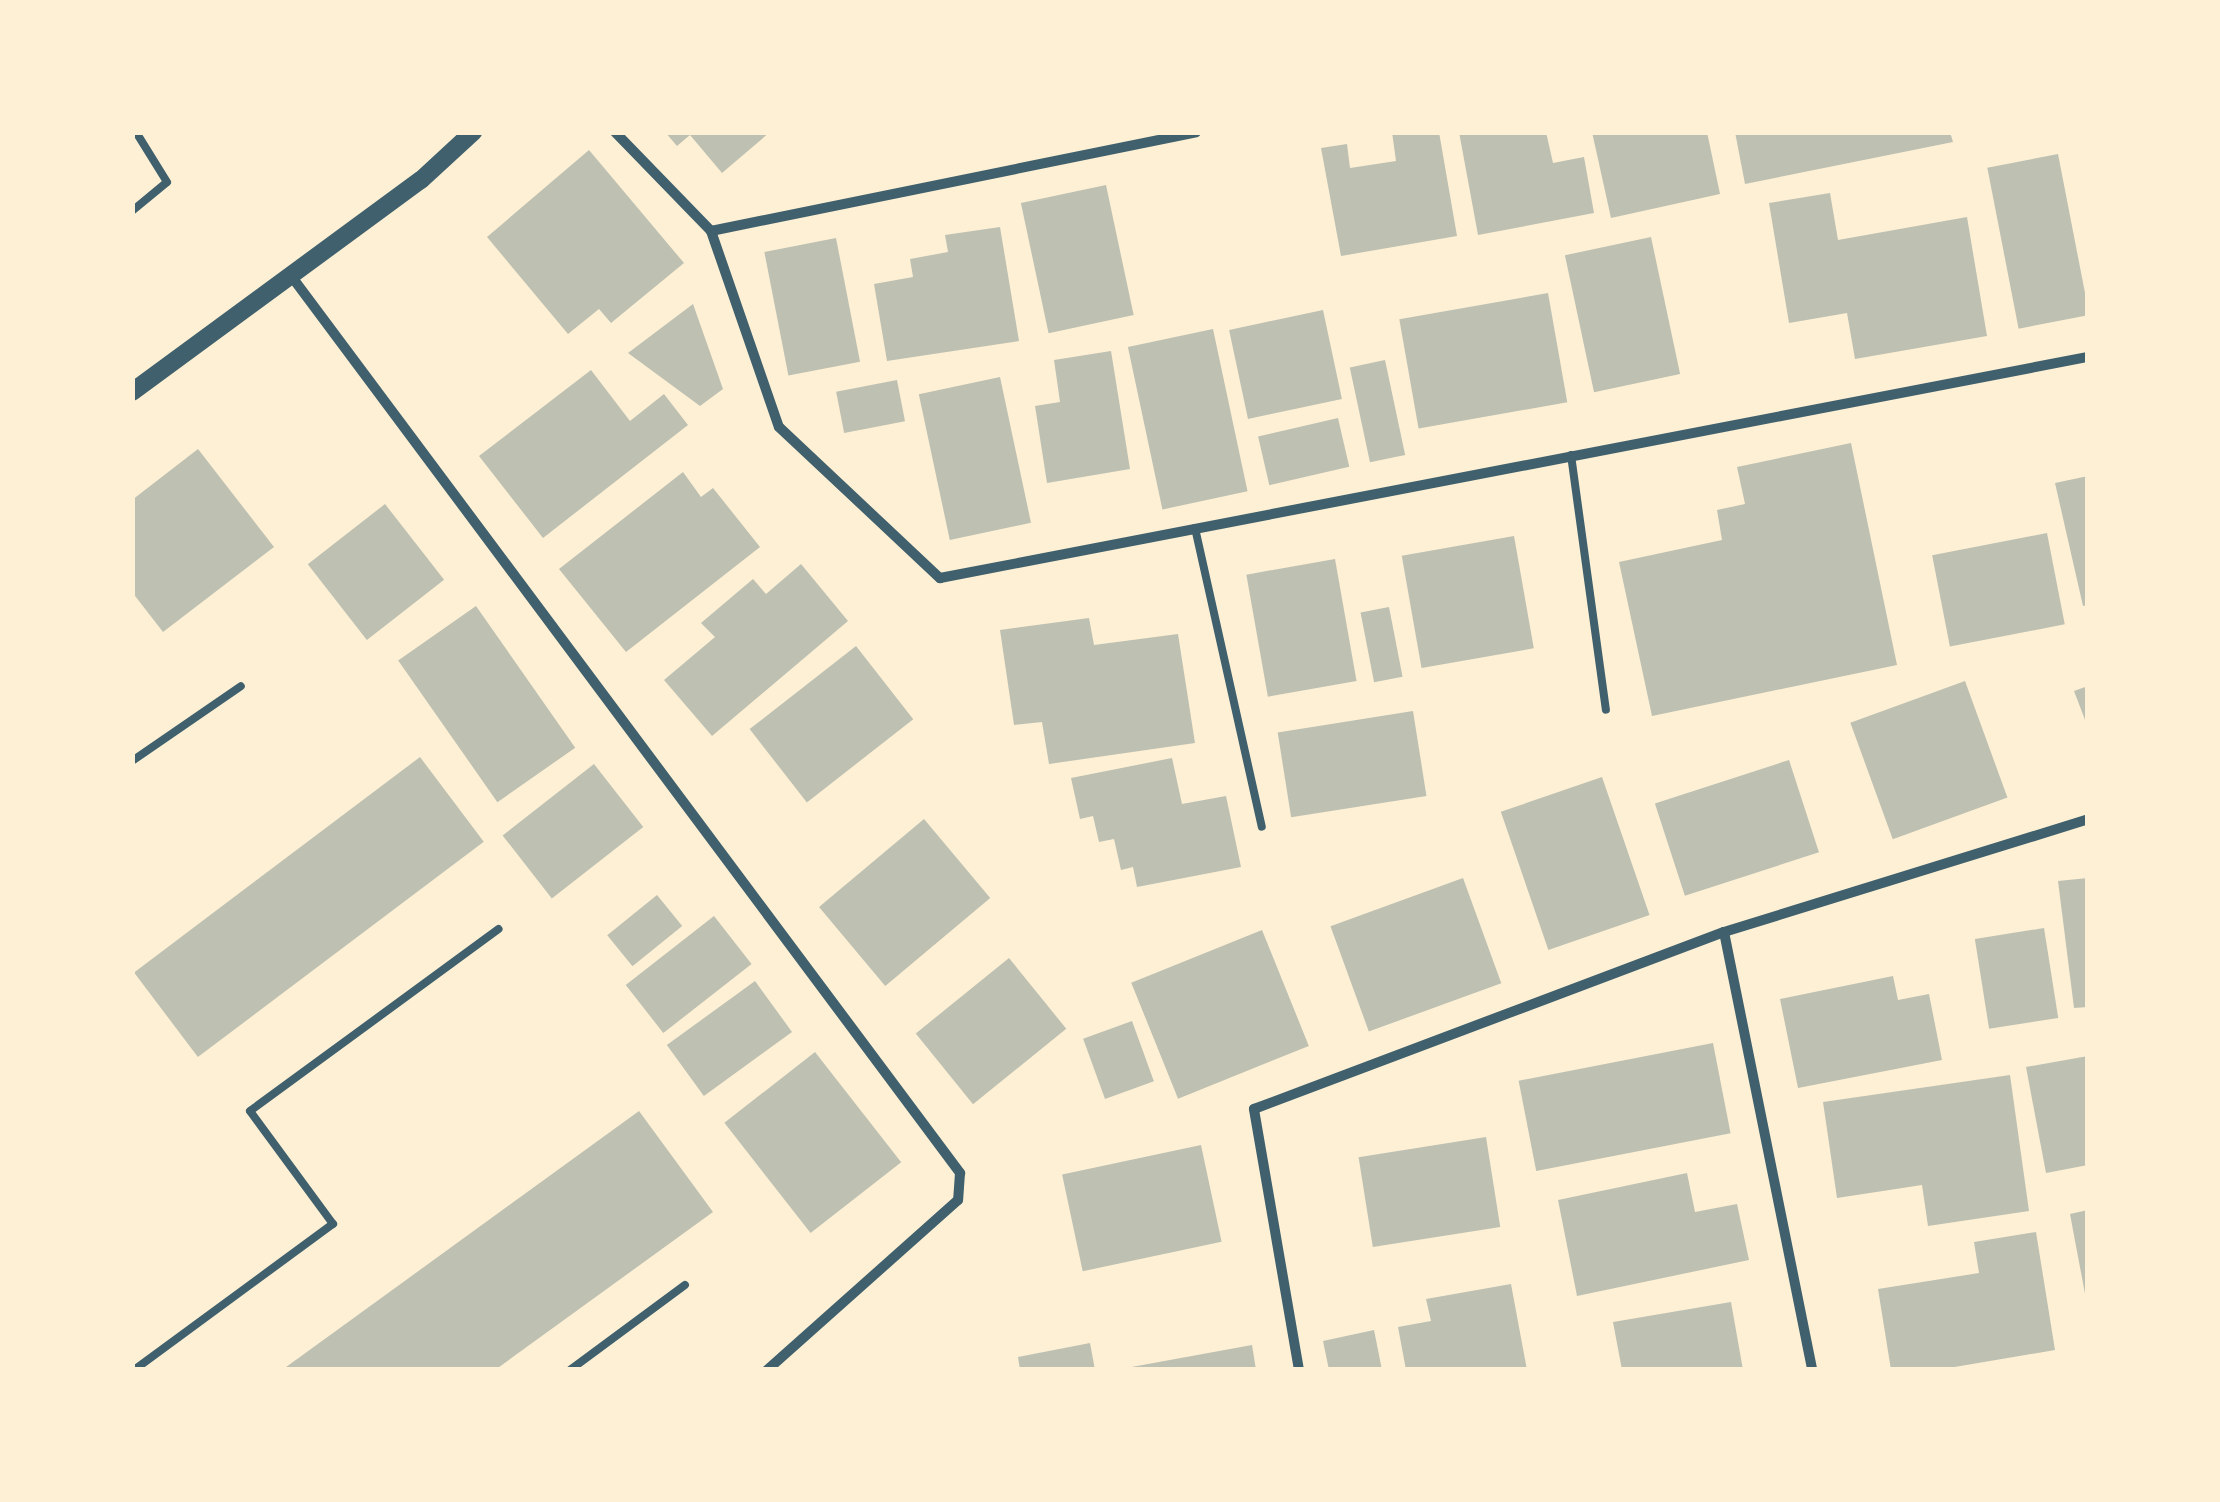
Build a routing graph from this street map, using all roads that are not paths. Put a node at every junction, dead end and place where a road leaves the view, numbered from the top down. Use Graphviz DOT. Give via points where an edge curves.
graph roads {
  1 [pos="136,132"];
  2 [pos="473,132"];
  3 [pos="615,132"];
  4 [pos="1196,132"];
  5 [pos="132,210"];
  6 [pos="712,230"];
  7 [pos="292,278"];
  8 [pos="2088,357"];
  9 [pos="134,387"];
  10 [pos="1572,455"];
  11 [pos="1195,528"];
  12 [pos="241,686"];
  13 [pos="1606,710"];
  14 [pos="132,762"];
  15 [pos="2088,819"];
  16 [pos="1262,827"];
  17 [pos="499,929"];
  18 [pos="1724,932"];
  19 [pos="684,1285"];
  20 [pos="134,1370"];
  21 [pos="570,1370"];
  22 [pos="767,1370"];
  23 [pos="1299,1370"];
  24 [pos="1812,1370"];
  1 -- 5 [label="lane" via="167,182"];
  2 -- 7 [label="street"];
  3 -- 6 [label="street"];
  4 -- 6 [label="street"];
  6 -- 11 [label="street" via="780,427 940,578"];
  7 -- 9 [label="street"];
  7 -- 22 [label="street" via="960,1173 958,1200"];
  8 -- 10 [label="street"];
  10 -- 11 [label="street"];
  10 -- 13 [label="lane"];
  11 -- 16 [label="lane"];
  12 -- 14 [label="lane"];
  15 -- 18 [label="street"];
  17 -- 20 [label="lane" via="250,1111 334,1224"];
  18 -- 23 [label="street" via="1254,1109"];
  18 -- 24 [label="street"];
  19 -- 21 [label="lane"];
}
